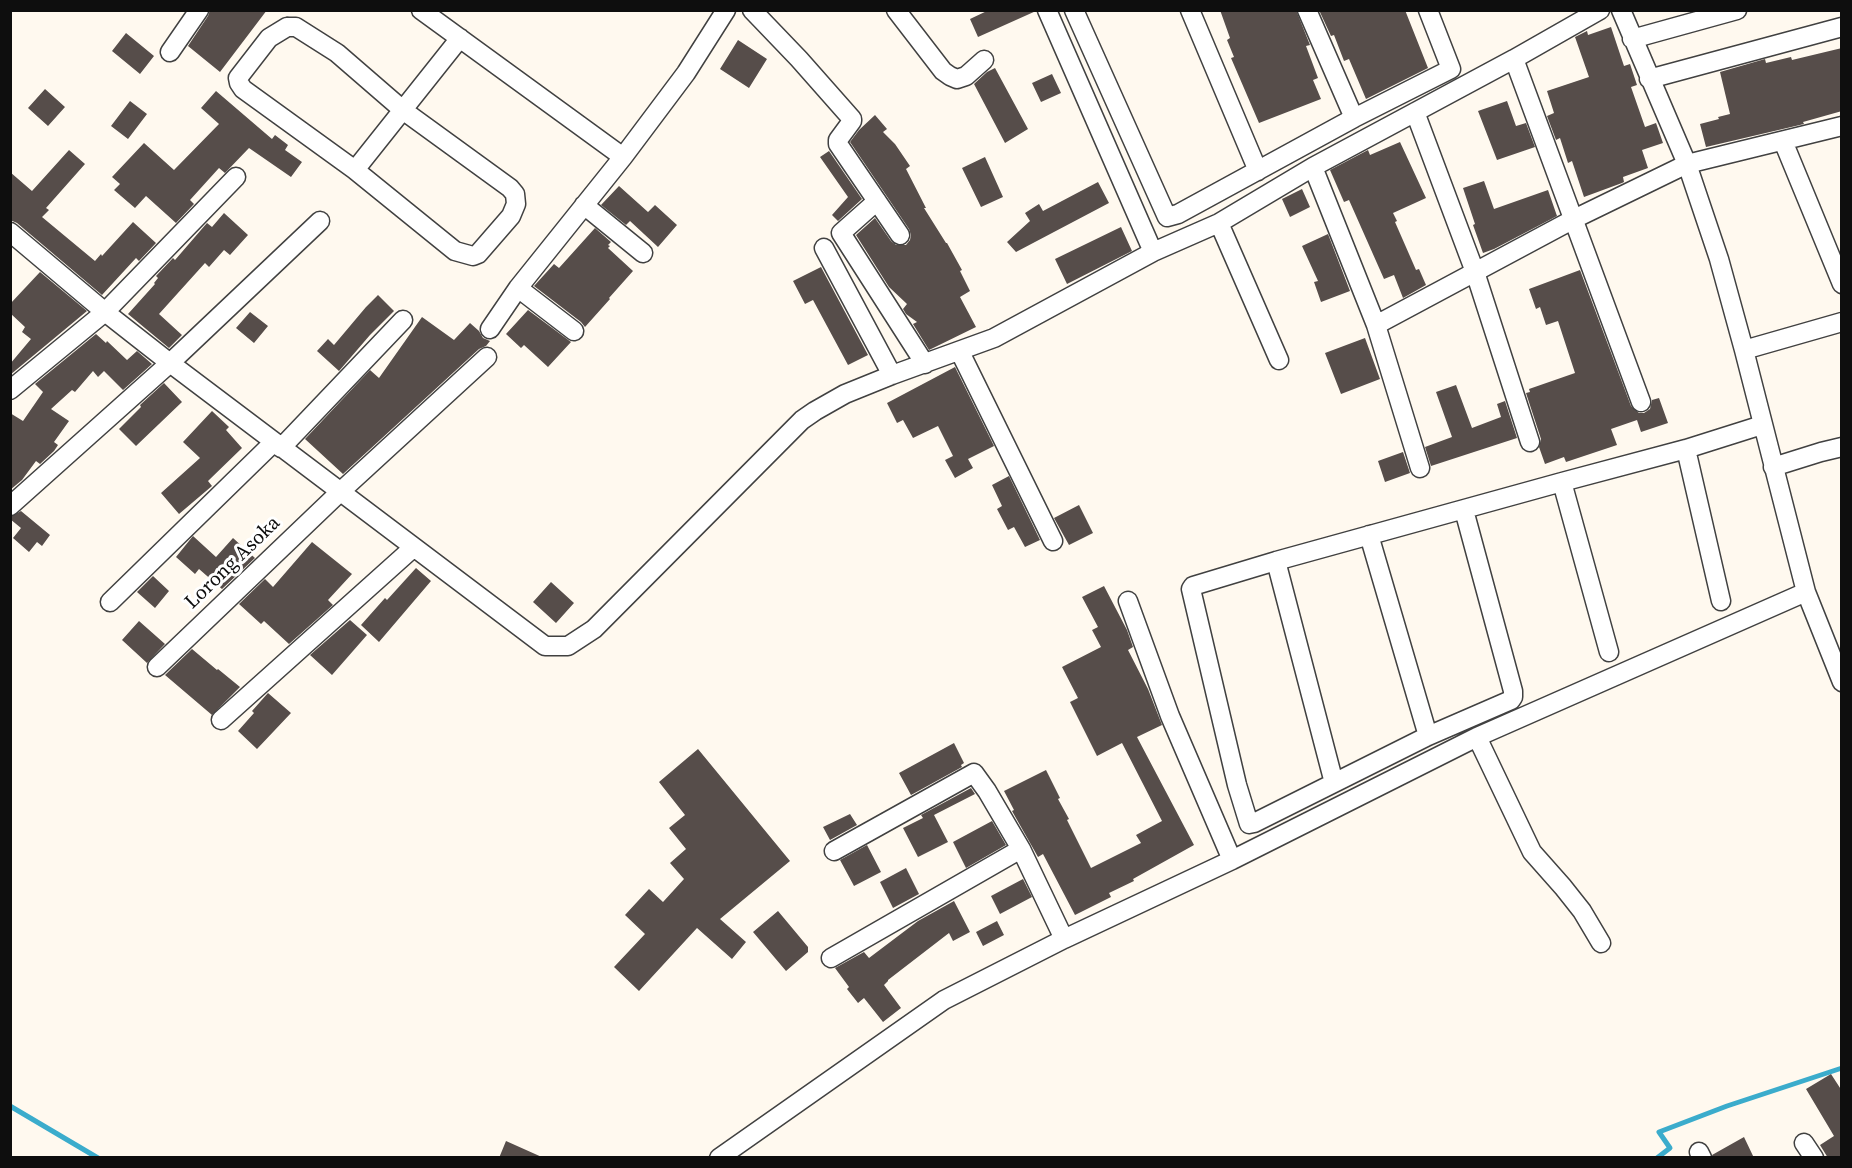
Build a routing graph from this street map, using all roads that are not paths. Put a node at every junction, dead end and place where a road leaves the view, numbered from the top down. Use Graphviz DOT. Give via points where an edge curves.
graph roads {
  1 [pos="200,10"];
  2 [pos="421,10"];
  3 [pos="726,10"];
  4 [pos="752,10"];
  5 [pos="896,10"];
  6 [pos="1047,10"];
  7 [pos="1074,10"];
  8 [pos="1190,10"];
  9 [pos="1307,10"];
  10 [pos="1428,10"];
  11 [pos="1599,10"];
  12 [pos="1620,10"];
  13 [pos="1737,10"];
  14 [pos="1842,27"];
  15 [pos="460,38"];
  16 [pos="1632,39"];
  17 [pos="170,52"];
  18 [pos="1514,59"];
  19 [pos="984,60"];
  20 [pos="1649,78"];
  21 [pos="404,111"];
  22 [pos="1415,112"];
  23 [pos="1354,118"];
  24 [pos="1842,126"];
  25 [pos="1783,141"];
  26 [pos="623,157"];
  27 [pos="1687,164"];
  28 [pos="1313,167"];
  29 [pos="355,170"];
  30 [pos="1258,171"];
  31 [pos="236,177"];
  32 [pos="877,201"];
  33 [pos="584,205"];
  34 [pos="1574,219"];
  35 [pos="320,221"];
  36 [pos="1219,223"];
  37 [pos="10,232"];
  38 [pos="900,235"];
  39 [pos="824,248"];
  40 [pos="1153,252"];
  41 [pos="643,253"];
  42 [pos="1475,272"];
  43 [pos="1842,284"];
  44 [pos="518,288"];
  45 [pos="105,312"];
  46 [pos="403,320"];
  47 [pos="1842,322"];
  48 [pos="1376,326"];
  49 [pos="490,329"];
  50 [pos="574,331"];
  51 [pos="1744,350"];
  52 [pos="960,352"];
  53 [pos="487,357"];
  54 [pos="1279,360"];
  55 [pos="170,363"];
  56 [pos="925,364"];
  57 [pos="892,375"];
  58 [pos="10,390"];
  59 [pos="1641,402"];
  60 [pos="1762,425"];
  61 [pos="1530,442"];
  62 [pos="277,445"];
  63 [pos="1842,447"];
  64 [pos="1686,449"];
  65 [pos="1773,467"];
  66 [pos="1420,468"];
  67 [pos="1562,482"];
  68 [pos="340,492"];
  69 [pos="10,506"];
  70 [pos="1464,510"];
  71 [pos="1369,536"];
  72 [pos="1053,541"];
  73 [pos="414,547"];
  74 [pos="1276,561"];
  75 [pos="1806,592"];
  76 [pos="1128,601"];
  77 [pos="1721,601"];
  78 [pos="110,602"];
  79 [pos="1609,652"];
  80 [pos="157,667"];
  81 [pos="1840,675"];
  82 [pos="221,720"];
  83 [pos="1428,736"];
  84 [pos="1477,737"];
  85 [pos="1334,783"];
  86 [pos="1021,849"];
  87 [pos="834,850"];
  88 [pos="1232,860"];
  89 [pos="1064,939"];
  90 [pos="1601,943"];
  91 [pos="831,958"];
  92 [pos="718,1158"];
  1 -- 17 [label="street"];
  2 -- 15 [label="street"];
  3 -- 26 [label="street" via="686,73"];
  4 -- 32 [label="street" via="852,119 838,144"];
  5 -- 19 [label="street" via="950,76 966,76"];
  6 -- 40 [label="street"];
  7 -- 30 [label="street" via="1167,217"];
  8 -- 30 [label="street"];
  9 -- 23 [label="street"];
  10 -- 23 [label="street" via="1451,69"];
  11 -- 18 [label="street"];
  12 -- 16 [label="street"];
  13 -- 16 [label="street"];
  14 -- 20 [label="street"];
  15 -- 21 [label="street"];
  15 -- 26 [label="street"];
  16 -- 20 [label="street"];
  18 -- 22 [label="street"];
  18 -- 34 [label="street"];
  20 -- 27 [label="street"];
  21 -- 29 [label="street"];
  21 -- 29 [label="street" via="510,188 516,204 511,216 478,254 464,254"];
  21 -- 29 [label="street" via="337,53 296,27 287,27 269,38 238,78 239,83"];
  22 -- 28 [label="street"];
  22 -- 42 [label="street"];
  23 -- 30 [label="street"];
  24 -- 25 [label="street"];
  25 -- 27 [label="street"];
  25 -- 43 [label="street"];
  26 -- 33 [label="street"];
  27 -- 34 [label="street"];
  27 -- 51 [label="street"];
  28 -- 36 [label="street"];
  28 -- 48 [label="street"];
  31 -- 45 [label="street"];
  32 -- 38 [label="street"];
  32 -- 56 [label="street" via="841,233"];
  33 -- 41 [label="street"];
  33 -- 44 [label="street"];
  34 -- 42 [label="street"];
  34 -- 59 [label="street"];
  35 -- 55 [label="street"];
  36 -- 40 [label="street"];
  36 -- 54 [label="street"];
  37 -- 45 [label="street"];
  39 -- 57 [label="street"];
  40 -- 52 [label="street" via="994,338"];
  42 -- 48 [label="street"];
  42 -- 61 [label="street"];
  44 -- 49 [label="street"];
  44 -- 50 [label="street"];
  45 -- 55 [label="street"];
  45 -- 58 [label="street"];
  46 -- 62 [label="street"];
  47 -- 51 [label="street"];
  48 -- 66 [label="street"];
  51 -- 60 [label="street"];
  52 -- 56 [label="street"];
  52 -- 72 [label="street"];
  53 -- 68 [label="street, Lorong Asoka"];
  55 -- 62 [label="street"];
  55 -- 69 [label="street"];
  56 -- 57 [label="street"];
  57 -- 73 [label="street" via="845,394 802,420 594,629 568,646 545,646"];
  60 -- 64 [label="street"];
  60 -- 65 [label="street"];
  62 -- 68 [label="street"];
  62 -- 78 [label="street"];
  63 -- 65 [label="street"];
  64 -- 67 [label="street"];
  64 -- 77 [label="street"];
  65 -- 75 [label="street"];
  67 -- 70 [label="street"];
  67 -- 79 [label="street"];
  68 -- 73 [label="street"];
  68 -- 80 [label="street, Lorong Asoka"];
  70 -- 71 [label="street"];
  70 -- 83 [label="street" via="1513,695 1511,700"];
  71 -- 74 [label="street"];
  71 -- 83 [label="street"];
  73 -- 82 [label="street"];
  74 -- 85 [label="street"];
  74 -- 85 [label="street" via="1195,584 1191,589 1248,824"];
  75 -- 81 [label="street"];
  75 -- 84 [label="street"];
  76 -- 88 [label="street" via="1170,716"];
  83 -- 85 [label="street"];
  84 -- 88 [label="street"];
  84 -- 90 [label="street" via="1532,852 1582,911"];
  86 -- 87 [label="street" via="974,773"];
  86 -- 89 [label="street"];
  86 -- 91 [label="street"];
  88 -- 89 [label="street"];
  89 -- 92 [label="street" via="944,1000"];
}
